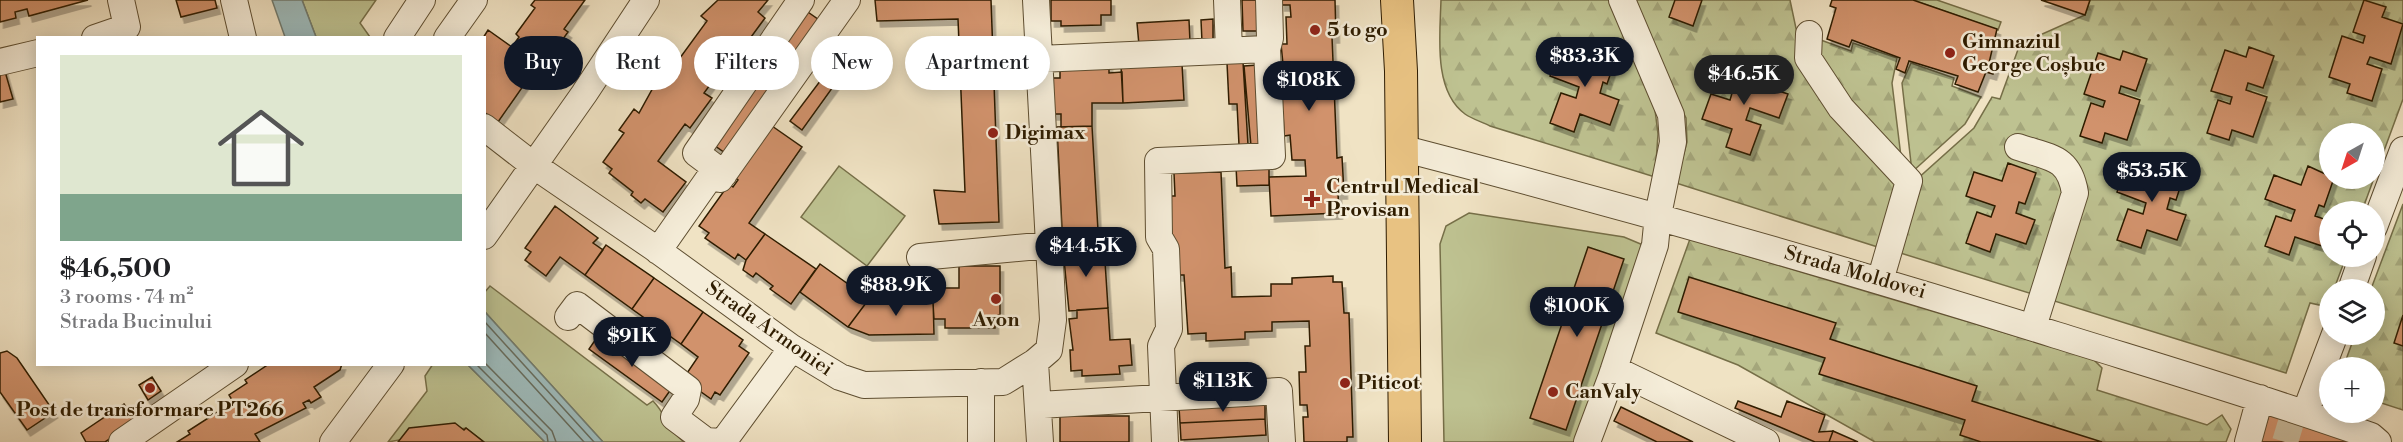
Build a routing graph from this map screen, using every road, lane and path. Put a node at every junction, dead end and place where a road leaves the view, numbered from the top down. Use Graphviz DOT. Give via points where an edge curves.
graph roads {
  1 [pos="121,0"];
  2 [pos="234,0"];
  3 [pos="422,0"];
  4 [pos="474,0"];
  5 [pos="646,0"];
  6 [pos="801,0"];
  7 [pos="847,0"];
  8 [pos="1036,0"];
  9 [pos="1227,0"];
  10 [pos="1269,0"];
  11 [pos="1397,0"];
  12 [pos="1622,0"];
  13 [pos="1809,33"];
  14 [pos="101,36"];
  15 [pos="243,36"];
  16 [pos="398,36"];
  17 [pos="448,36"];
  18 [pos="1038,36"];
  19 [pos="1268,49"];
  20 [pos="1229,50"];
  21 [pos="36,53"];
  22 [pos="1050,58"];
  23 [pos="0,62"];
  24 [pos="1041,90"];
  25 [pos="486,128"];
  26 [pos="2018,147"];
  27 [pos="1401,148"];
  28 [pos="2403,150"];
  29 [pos="533,165"];
  30 [pos="724,174"];
  31 [pos="2384,201"];
  32 [pos="1658,215"];
  33 [pos="486,233"];
  34 [pos="1049,245"];
  35 [pos="658,251"];
  36 [pos="920,257"];
  37 [pos="1880,281"];
  38 [pos="568,318"];
  39 [pos="2033,327"];
  40 [pos="2329,345"];
  41 [pos="792,348"];
  42 [pos="1035,362"];
  43 [pos="232,366"];
  44 [pos="390,366"];
  45 [pos="1614,369"];
  46 [pos="981,382"];
  47 [pos="2260,398"];
  48 [pos="1164,399"];
  49 [pos="1039,405"];
  50 [pos="2297,416"];
  51 [pos="2379,440"];
  52 [pos="122,442"];
  53 [pos="333,442"];
  54 [pos="723,442"];
  55 [pos="981,442"];
  56 [pos="1040,442"];
  57 [pos="1166,442"];
  58 [pos="1282,442"];
  59 [pos="1405,442"];
  60 [pos="1587,442"];
  61 [pos="1766,442"];
  62 [pos="2248,442"];
  1 -- 14 [label="street" via="127,27"];
  2 -- 15 [label="street"];
  3 -- 16 [label="street"];
  4 -- 17 [label="street"];
  5 -- 29 [label="street"];
  6 -- 30 [label="street" via="696,153"];
  7 -- 30 [label="street"];
  8 -- 18 [label="street, Strada Armoniei"];
  9 -- 20 [label="street"];
  10 -- 19 [label="street"];
  11 -- 27 [label="main road"];
  12 -- 32 [label="street" via="1671,115 1673,141"];
  13 -- 37 [label="street" via="1808,58 1841,108 1909,180"];
  19 -- 20 [label="street"];
  19 -- 48 [label="street" via="1272,156 1158,161 1159,237 1166,249 1169,329 1161,346"];
  20 -- 22 [label="street"];
  21 -- 23 [label="street"];
  24 -- 34 [label="street, Strada Armoniei"];
  25 -- 29 [label="street, Strada Armoniei"];
  26 -- 39 [label="street" via="2062,162 2072,176 2075,193"];
  27 -- 32 [label="street, Strada Moldovei"];
  27 -- 59 [label="main road"];
  28 -- 31 [label="street"];
  29 -- 33 [label="street"];
  29 -- 35 [label="street, Strada Armoniei"];
  30 -- 35 [label="street" via="720,179 712,174"];
  32 -- 37 [label="street, Strada Moldovei"];
  32 -- 45 [label="street" via="1655,245"];
  34 -- 36 [label="street"];
  34 -- 42 [label="street, Strada Armoniei" via="1053,320 1048,350"];
  35 -- 41 [label="street, Strada Armoniei"];
  37 -- 39 [label="street, Strada Moldovei"];
  38 -- 54 [label="street" via="577,305 688,389 674,417 706,441"];
  39 -- 47 [label="street, Strada Moldovei"];
  40 -- 50 [label="street"];
  41 -- 46 [label="street, Strada Armoniei" via="840,377 864,385"];
  41 -- 54 [label="street"];
  42 -- 46 [label="street, Strada Armoniei" via="1003,382"];
  42 -- 49 [label="street"];
  43 -- 52 [label="street"];
  44 -- 53 [label="street"];
  45 -- 60 [label="street"];
  45 -- 61 [label="street"];
  46 -- 55 [label="street"];
  47 -- 50 [label="street, Strada Moldovei"];
  47 -- 62 [label="street"];
  48 -- 49 [label="street"];
  48 -- 57 [label="street"];
  48 -- 58 [label="street" via="1279,391"];
  49 -- 56 [label="street"];
  50 -- 51 [label="street, Strada Moldovei"];
}
